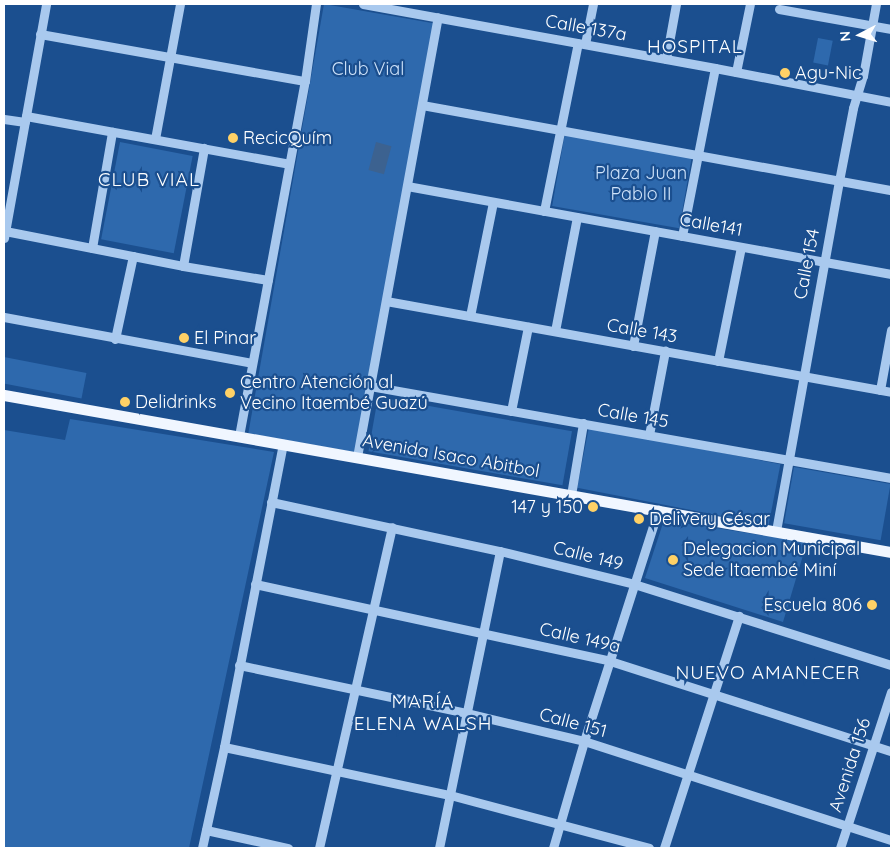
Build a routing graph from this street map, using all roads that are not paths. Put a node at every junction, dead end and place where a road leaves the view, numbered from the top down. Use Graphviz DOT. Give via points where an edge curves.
graph roads {
  1 [pos="46,4"];
  2 [pos="180,4"];
  3 [pos="316,4"];
  4 [pos="363,4"];
  5 [pos="593,4"];
  6 [pos="676,4"];
  7 [pos="750,4"];
  8 [pos="876,4"];
  9 [pos="779,10"];
  10 [pos="438,17"];
  11 [pos="872,26"];
  12 [pos="891,29"];
  13 [pos="40,34"];
  14 [pos="582,44"];
  15 [pos="171,57"];
  16 [pos="666,59"];
  17 [pos="715,68"];
  18 [pos="736,72"];
  19 [pos="305,81"];
  20 [pos="857,96"];
  21 [pos="891,102"];
  22 [pos="422,105"];
  23 [pos="4,119"];
  24 [pos="25,119"];
  25 [pos="561,130"];
  26 [pos="112,132"];
  27 [pos="155,139"];
  28 [pos="204,148"];
  29 [pos="698,155"];
  30 [pos="289,164"];
  31 [pos="839,181"];
  32 [pos="407,186"];
  33 [pos="891,190"];
  34 [pos="493,202"];
  35 [pos="544,211"];
  36 [pos="577,217"];
  37 [pos="655,231"];
  38 [pos="4,235"];
  39 [pos="682,236"];
  40 [pos="740,247"];
  41 [pos="92,248"];
  42 [pos="133,256"];
  43 [pos="825,262"];
  44 [pos="183,266"];
  45 [pos="891,274"];
  46 [pos="268,280"];
  47 [pos="386,301"];
  48 [pos="470,316"];
  49 [pos="4,317"];
  50 [pos="528,327"];
  51 [pos="891,330"];
  52 [pos="555,332"];
  53 [pos="115,339"];
  54 [pos="633,346"];
  55 [pos="665,351"];
  56 [pos="718,361"];
  57 [pos="252,363"];
  58 [pos="803,376"];
  59 [pos="370,386"];
  60 [pos="880,390"];
  61 [pos="891,392"];
  62 [pos="4,395"];
  63 [pos="511,411"];
  64 [pos="583,423"];
  65 [pos="649,435"];
  66 [pos="239,436"];
  67 [pos="283,444"];
  68 [pos="357,457"];
  69 [pos="789,460"];
  70 [pos="891,478"];
  71 [pos="572,495"];
  72 [pos="271,502"];
  73 [pos="658,510"];
  74 [pos="392,528"];
  75 [pos="776,531"];
  76 [pos="500,551"];
  77 [pos="891,552"];
  78 [pos="255,584"];
  79 [pos="634,584"];
  80 [pos="373,609"];
  81 [pos="739,616"];
  82 [pos="483,632"];
  83 [pos="610,661"];
  84 [pos="239,665"];
  85 [pos="891,665"];
  86 [pos="355,689"];
  87 [pos="891,692"];
  88 [pos="714,693"];
  89 [pos="466,713"];
  90 [pos="584,741"];
  91 [pos="874,744"];
  92 [pos="224,747"];
  93 [pos="891,751"];
  94 [pos="337,769"];
  95 [pos="688,774"];
  96 [pos="450,794"];
  97 [pos="560,823"];
  98 [pos="848,825"];
  99 [pos="206,830"];
  100 [pos="891,840"];
  101 [pos="202,848"];
  102 [pos="288,848"];
  103 [pos="319,848"];
  104 [pos="439,848"];
  105 [pos="553,848"];
  106 [pos="649,848"];
  107 [pos="664,848"];
  108 [pos="840,848"];
  1 -- 13 [label="street"];
  2 -- 15 [label="street"];
  3 -- 19 [label="street"];
  4 -- 10 [label="street, Calle 137a"];
  5 -- 14 [label="street"];
  6 -- 16 [label="street"];
  7 -- 18 [label="street"];
  8 -- 11 [label="street, Calle 154"];
  9 -- 11 [label="street"];
  10 -- 14 [label="street, Calle 137a"];
  10 -- 22 [label="street"];
  11 -- 12 [label="street"];
  11 -- 20 [label="street, Calle 154"];
  13 -- 15 [label="street"];
  13 -- 24 [label="street"];
  14 -- 16 [label="street, Calle 137a"];
  14 -- 25 [label="street"];
  15 -- 19 [label="street"];
  15 -- 27 [label="street"];
  16 -- 17 [label="street, Calle 137a"];
  17 -- 18 [label="street, Calle 137a"];
  17 -- 29 [label="street"];
  18 -- 20 [label="street, Calle 137a"];
  19 -- 30 [label="street"];
  20 -- 21 [label="street, Calle 137a"];
  20 -- 31 [label="street, Calle 154"];
  22 -- 25 [label="street"];
  22 -- 32 [label="street"];
  23 -- 24 [label="street"];
  24 -- 26 [label="street"];
  24 -- 38 [label="street"];
  25 -- 29 [label="street"];
  25 -- 35 [label="street"];
  26 -- 27 [label="street"];
  26 -- 41 [label="street"];
  27 -- 28 [label="street"];
  28 -- 30 [label="street"];
  28 -- 44 [label="street"];
  29 -- 31 [label="street"];
  29 -- 39 [label="street"];
  30 -- 46 [label="street"];
  31 -- 33 [label="street"];
  31 -- 43 [label="street, Calle 154"];
  32 -- 34 [label="street, Calle141"];
  32 -- 47 [label="street"];
  34 -- 35 [label="street, Calle141"];
  34 -- 48 [label="street"];
  35 -- 36 [label="street, Calle141"];
  36 -- 37 [label="street, Calle141"];
  36 -- 52 [label="street"];
  37 -- 39 [label="street, Calle141"];
  37 -- 54 [label="street"];
  38 -- 41 [label="street"];
  39 -- 40 [label="street, Calle141"];
  40 -- 43 [label="street, Calle141"];
  40 -- 56 [label="street"];
  41 -- 42 [label="street"];
  42 -- 44 [label="street"];
  42 -- 53 [label="street"];
  43 -- 45 [label="street, Calle141"];
  43 -- 58 [label="street, Calle 154"];
  44 -- 46 [label="street"];
  46 -- 57 [label="street"];
  47 -- 48 [label="street, Calle 143"];
  47 -- 59 [label="street"];
  48 -- 50 [label="street, Calle 143"];
  49 -- 53 [label="street"];
  50 -- 52 [label="street, Calle 143"];
  50 -- 63 [label="street"];
  51 -- 60 [label="street"];
  52 -- 54 [label="street, Calle 143"];
  53 -- 57 [label="street"];
  54 -- 55 [label="street, Calle 143"];
  55 -- 56 [label="street, Calle 143"];
  55 -- 65 [label="street"];
  56 -- 58 [label="street, Calle 143"];
  57 -- 66 [label="street"];
  58 -- 60 [label="street, Calle 143"];
  58 -- 69 [label="street, Calle 154"];
  59 -- 63 [label="street, Calle 145"];
  59 -- 68 [label="street"];
  60 -- 61 [label="street, Calle 143"];
  62 -- 66 [label="main road, Avenida Isaco Abitbol"];
  63 -- 64 [label="street, Calle 145"];
  64 -- 65 [label="street, Calle 145"];
  64 -- 71 [label="street"];
  65 -- 69 [label="street, Calle 145"];
  66 -- 67 [label="main road, Avenida Isaco Abitbol"];
  67 -- 68 [label="main road, Avenida Isaco Abitbol"];
  67 -- 72 [label="street"];
  68 -- 71 [label="main road, Avenida Isaco Abitbol"];
  69 -- 70 [label="street, Calle 145"];
  69 -- 75 [label="street, Calle 154"];
  71 -- 73 [label="main road, Avenida Isaco Abitbol"];
  72 -- 74 [label="street, Calle 149"];
  72 -- 78 [label="street"];
  73 -- 75 [label="main road, Avenida Isaco Abitbol"];
  73 -- 79 [label="street"];
  74 -- 76 [label="street, Calle 149"];
  74 -- 80 [label="street"];
  75 -- 77 [label="main road, Avenida Isaco Abitbol"];
  76 -- 79 [label="street, Calle 149"];
  76 -- 82 [label="street"];
  78 -- 80 [label="street, Calle 149a"];
  78 -- 84 [label="street"];
  79 -- 81 [label="street, Calle 149"];
  79 -- 83 [label="street"];
  80 -- 82 [label="street, Calle 149a"];
  80 -- 86 [label="street"];
  81 -- 85 [label="street, Calle 149"];
  81 -- 88 [label="street"];
  82 -- 83 [label="street, Calle 149a"];
  82 -- 89 [label="street"];
  83 -- 88 [label="street, Calle 149a"];
  83 -- 90 [label="street"];
  84 -- 86 [label="street, Calle 151"];
  84 -- 92 [label="street"];
  86 -- 89 [label="street, Calle 151"];
  86 -- 94 [label="street"];
  87 -- 91 [label="street, Avenida 156"];
  88 -- 91 [label="street, Calle 149a"];
  88 -- 95 [label="street"];
  89 -- 90 [label="street, Calle 151"];
  89 -- 96 [label="street"];
  90 -- 95 [label="street, Calle 151"];
  90 -- 97 [label="street"];
  91 -- 93 [label="street, Calle 149a"];
  91 -- 98 [label="street, Avenida 156"];
  92 -- 94 [label="street"];
  92 -- 99 [label="street"];
  94 -- 96 [label="street"];
  94 -- 103 [label="street"];
  95 -- 98 [label="street, Calle 151"];
  95 -- 107 [label="street"];
  96 -- 97 [label="street"];
  96 -- 104 [label="street"];
  97 -- 105 [label="street"];
  97 -- 106 [label="street"];
  98 -- 100 [label="street, Calle 151"];
  98 -- 108 [label="street, Avenida 156"];
  99 -- 101 [label="street"];
  99 -- 102 [label="street"];
}
